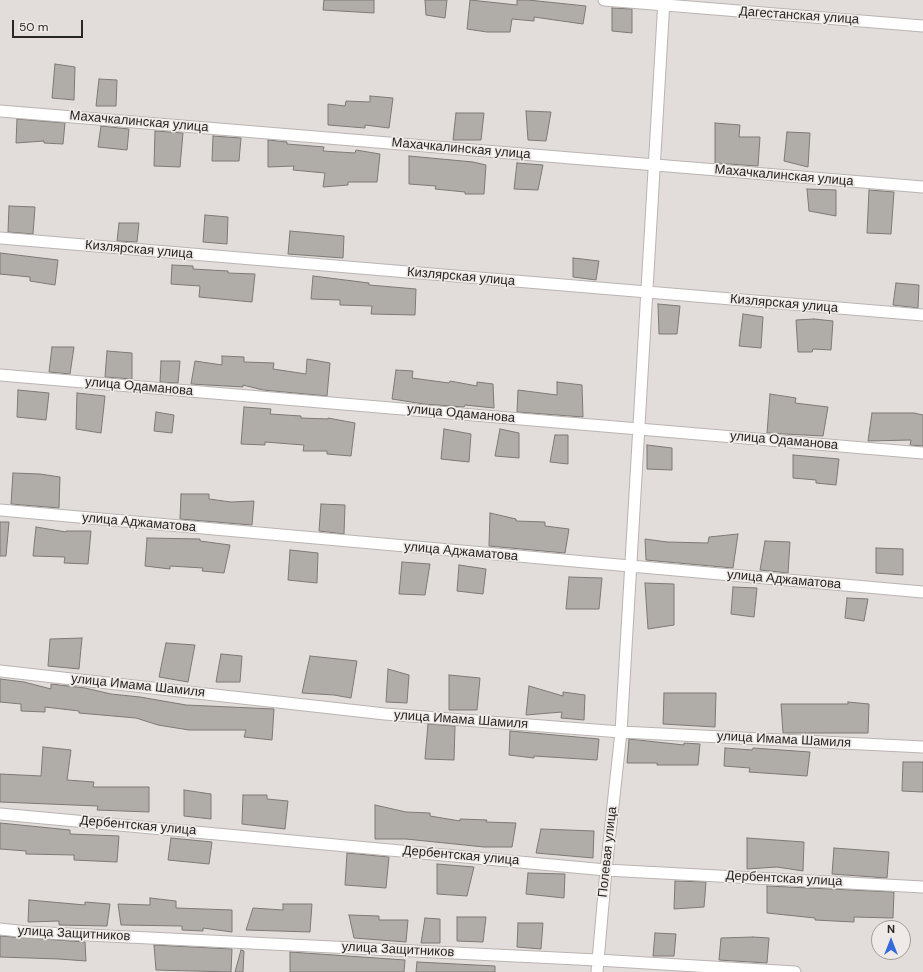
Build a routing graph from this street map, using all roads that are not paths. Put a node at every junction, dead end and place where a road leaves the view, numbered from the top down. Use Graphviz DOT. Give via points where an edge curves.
graph roads {
  1 [pos="604,0"];
  2 [pos="664,3"];
  3 [pos="923,26"];
  4 [pos="0,111"];
  5 [pos="655,165"];
  6 [pos="923,187"];
  7 [pos="0,238"];
  8 [pos="648,292"];
  9 [pos="923,315"];
  10 [pos="0,375"];
  11 [pos="640,430"];
  12 [pos="923,453"];
  13 [pos="0,510"];
  14 [pos="631,567"];
  15 [pos="923,592"];
  16 [pos="0,671"];
  17 [pos="621,732"];
  18 [pos="923,747"];
  19 [pos="0,814"];
  20 [pos="606,870"];
  21 [pos="923,887"];
  22 [pos="0,929"];
  23 [pos="597,960"];
  24 [pos="597,972"];
  25 [pos="795,972"];
  1 -- 2 [label="street, Дагестанская улица"];
  2 -- 3 [label="street, Дагестанская улица"];
  2 -- 5 [label="street, Полевая улица"];
  4 -- 5 [label="street, Махачкалинская улица"];
  5 -- 6 [label="street, Махачкалинская улица"];
  5 -- 8 [label="street, Полевая улица"];
  7 -- 8 [label="street, Кизлярская улица"];
  8 -- 9 [label="street, Кизлярская улица"];
  8 -- 11 [label="street, Полевая улица"];
  10 -- 11 [label="street, улица Одаманова"];
  11 -- 12 [label="street, улица Одаманова"];
  11 -- 14 [label="street, Полевая улица"];
  13 -- 14 [label="street, улица Аджаматова"];
  14 -- 15 [label="street, улица Аджаматова"];
  14 -- 17 [label="street, Полевая улица"];
  16 -- 17 [label="street, улица Имама Шамиля" via="385,714"];
  17 -- 18 [label="street, улица Имама Шамиля"];
  17 -- 20 [label="street, Полевая улица"];
  19 -- 20 [label="street, Дербентская улица"];
  20 -- 21 [label="street, Дербентская улица"];
  20 -- 23 [label="street, Полевая улица"];
  22 -- 23 [label="street, улица Защитников"];
  23 -- 24 [label="street, Полевая улица"];
  23 -- 25 [label="street, улица Защитников"];
}
